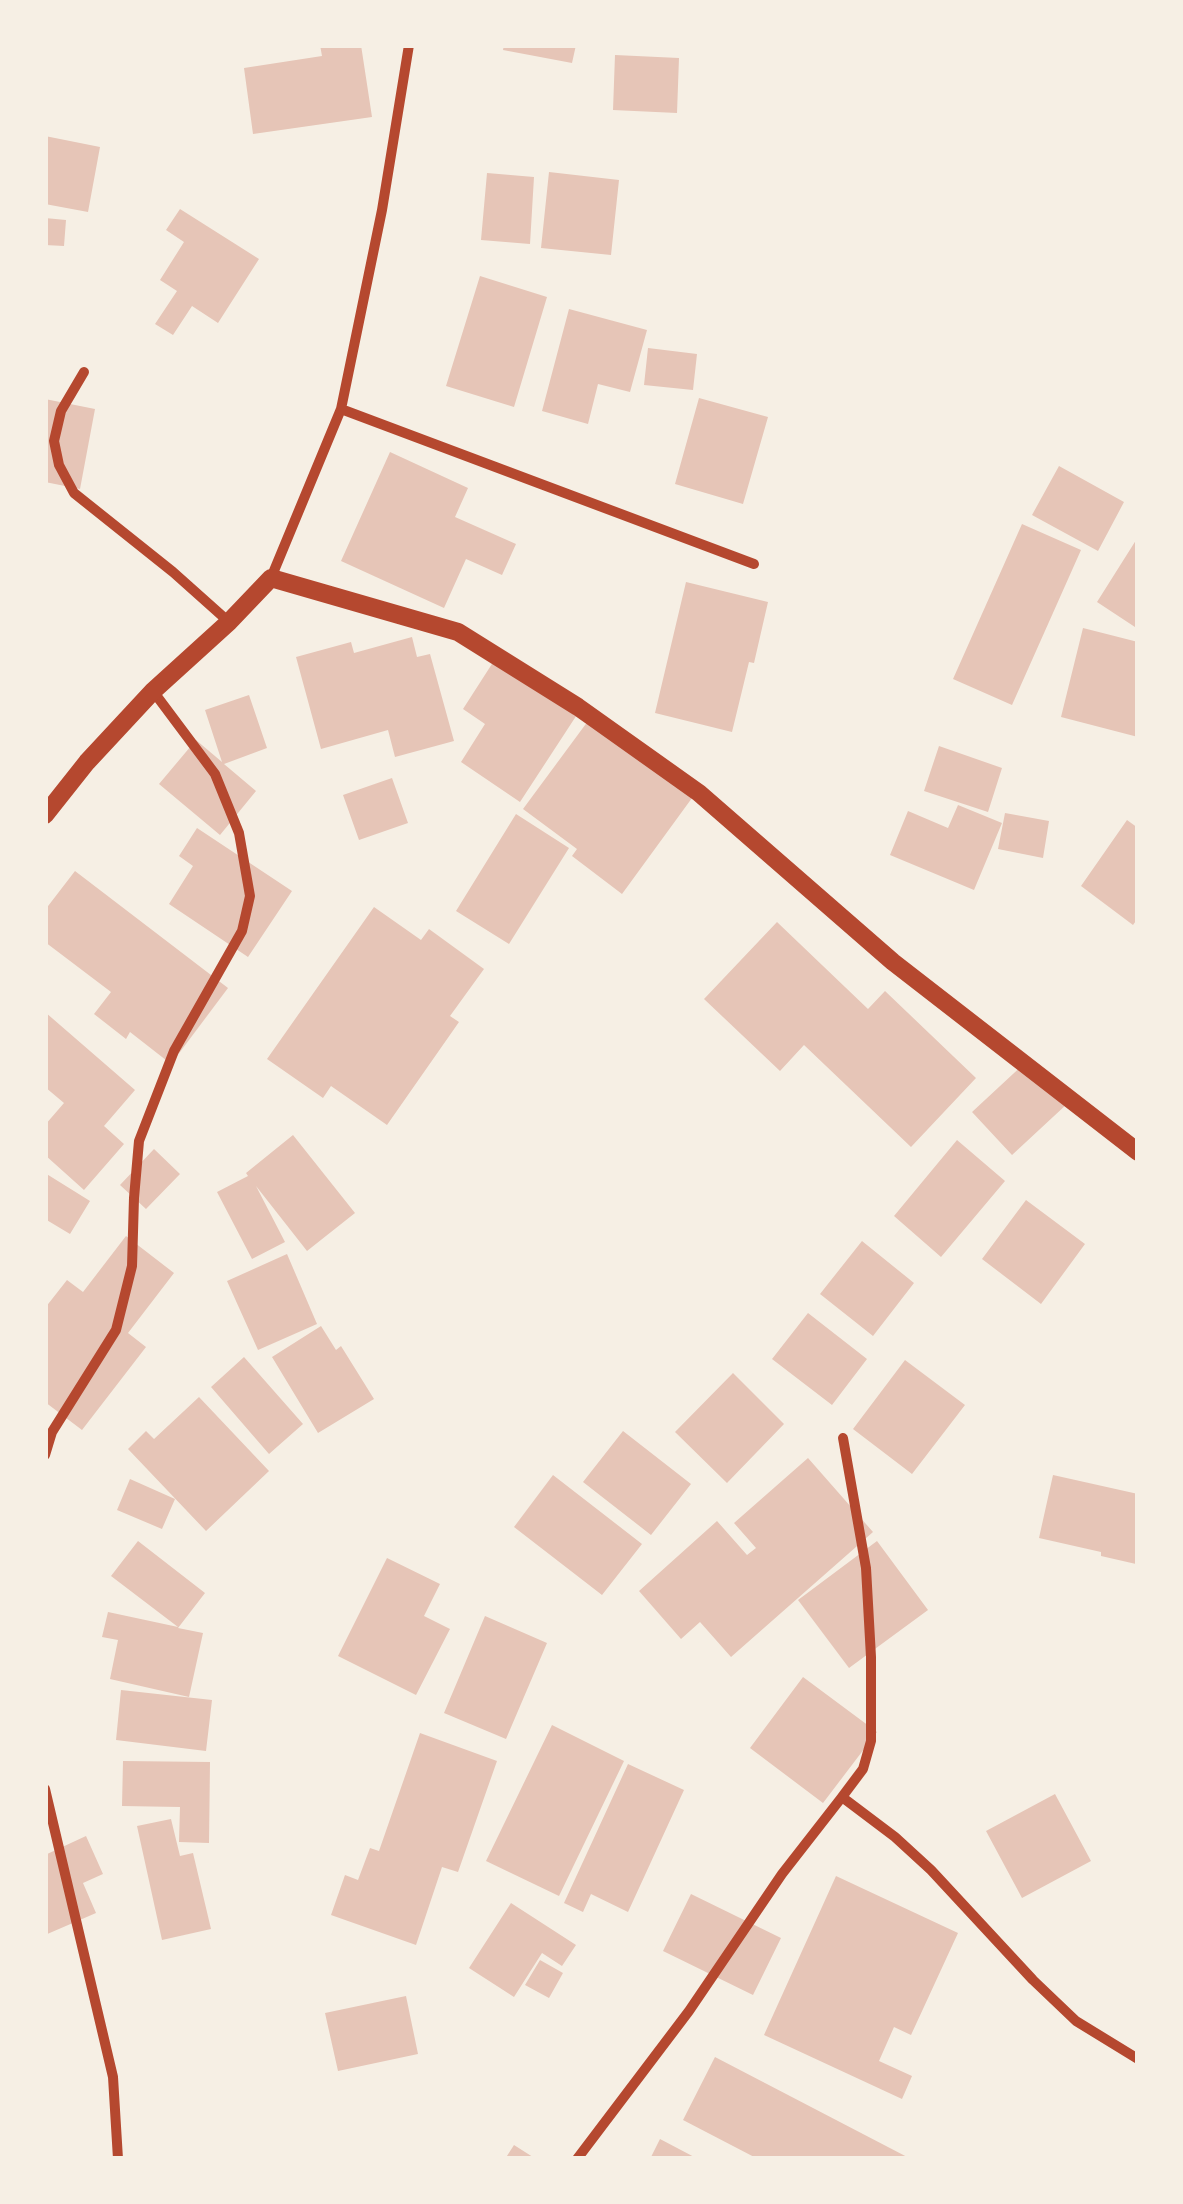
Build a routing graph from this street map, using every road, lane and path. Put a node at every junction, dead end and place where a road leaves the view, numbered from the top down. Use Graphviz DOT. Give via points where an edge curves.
graph roads {
  1 [pos="409,45"];
  2 [pos="84,372"];
  3 [pos="341,409"];
  4 [pos="754,564"];
  5 [pos="271,578"];
  6 [pos="228,622"];
  7 [pos="153,691"];
  8 [pos="45,815"];
  9 [pos="1138,1152"];
  10 [pos="843,1438"];
  11 [pos="45,1455"];
  12 [pos="45,1790"];
  13 [pos="842,1796"];
  14 [pos="1138,2059"];
  15 [pos="118,2159"];
  16 [pos="578,2159"];
  1 -- 3 [label="street"];
  2 -- 6 [label="street" via="61,411 54,440 74,493"];
  3 -- 4 [label="street"];
  3 -- 5 [label="street"];
  5 -- 6 [label="street"];
  5 -- 9 [label="street" via="458,632 578,708 699,793 893,962"];
  6 -- 7 [label="street"];
  7 -- 8 [label="street"];
  7 -- 11 [label="street" via="215,774 239,832 250,896 242,931 174,1051 139,1141 132,1266 116,1330 52,1432"];
  10 -- 13 [label="street" via="866,1568 871,1740 863,1769"];
  12 -- 15 [label="street" via="113,2077"];
  13 -- 14 [label="street" via="931,1870 1076,2021"];
  13 -- 16 [label="street"];
}
